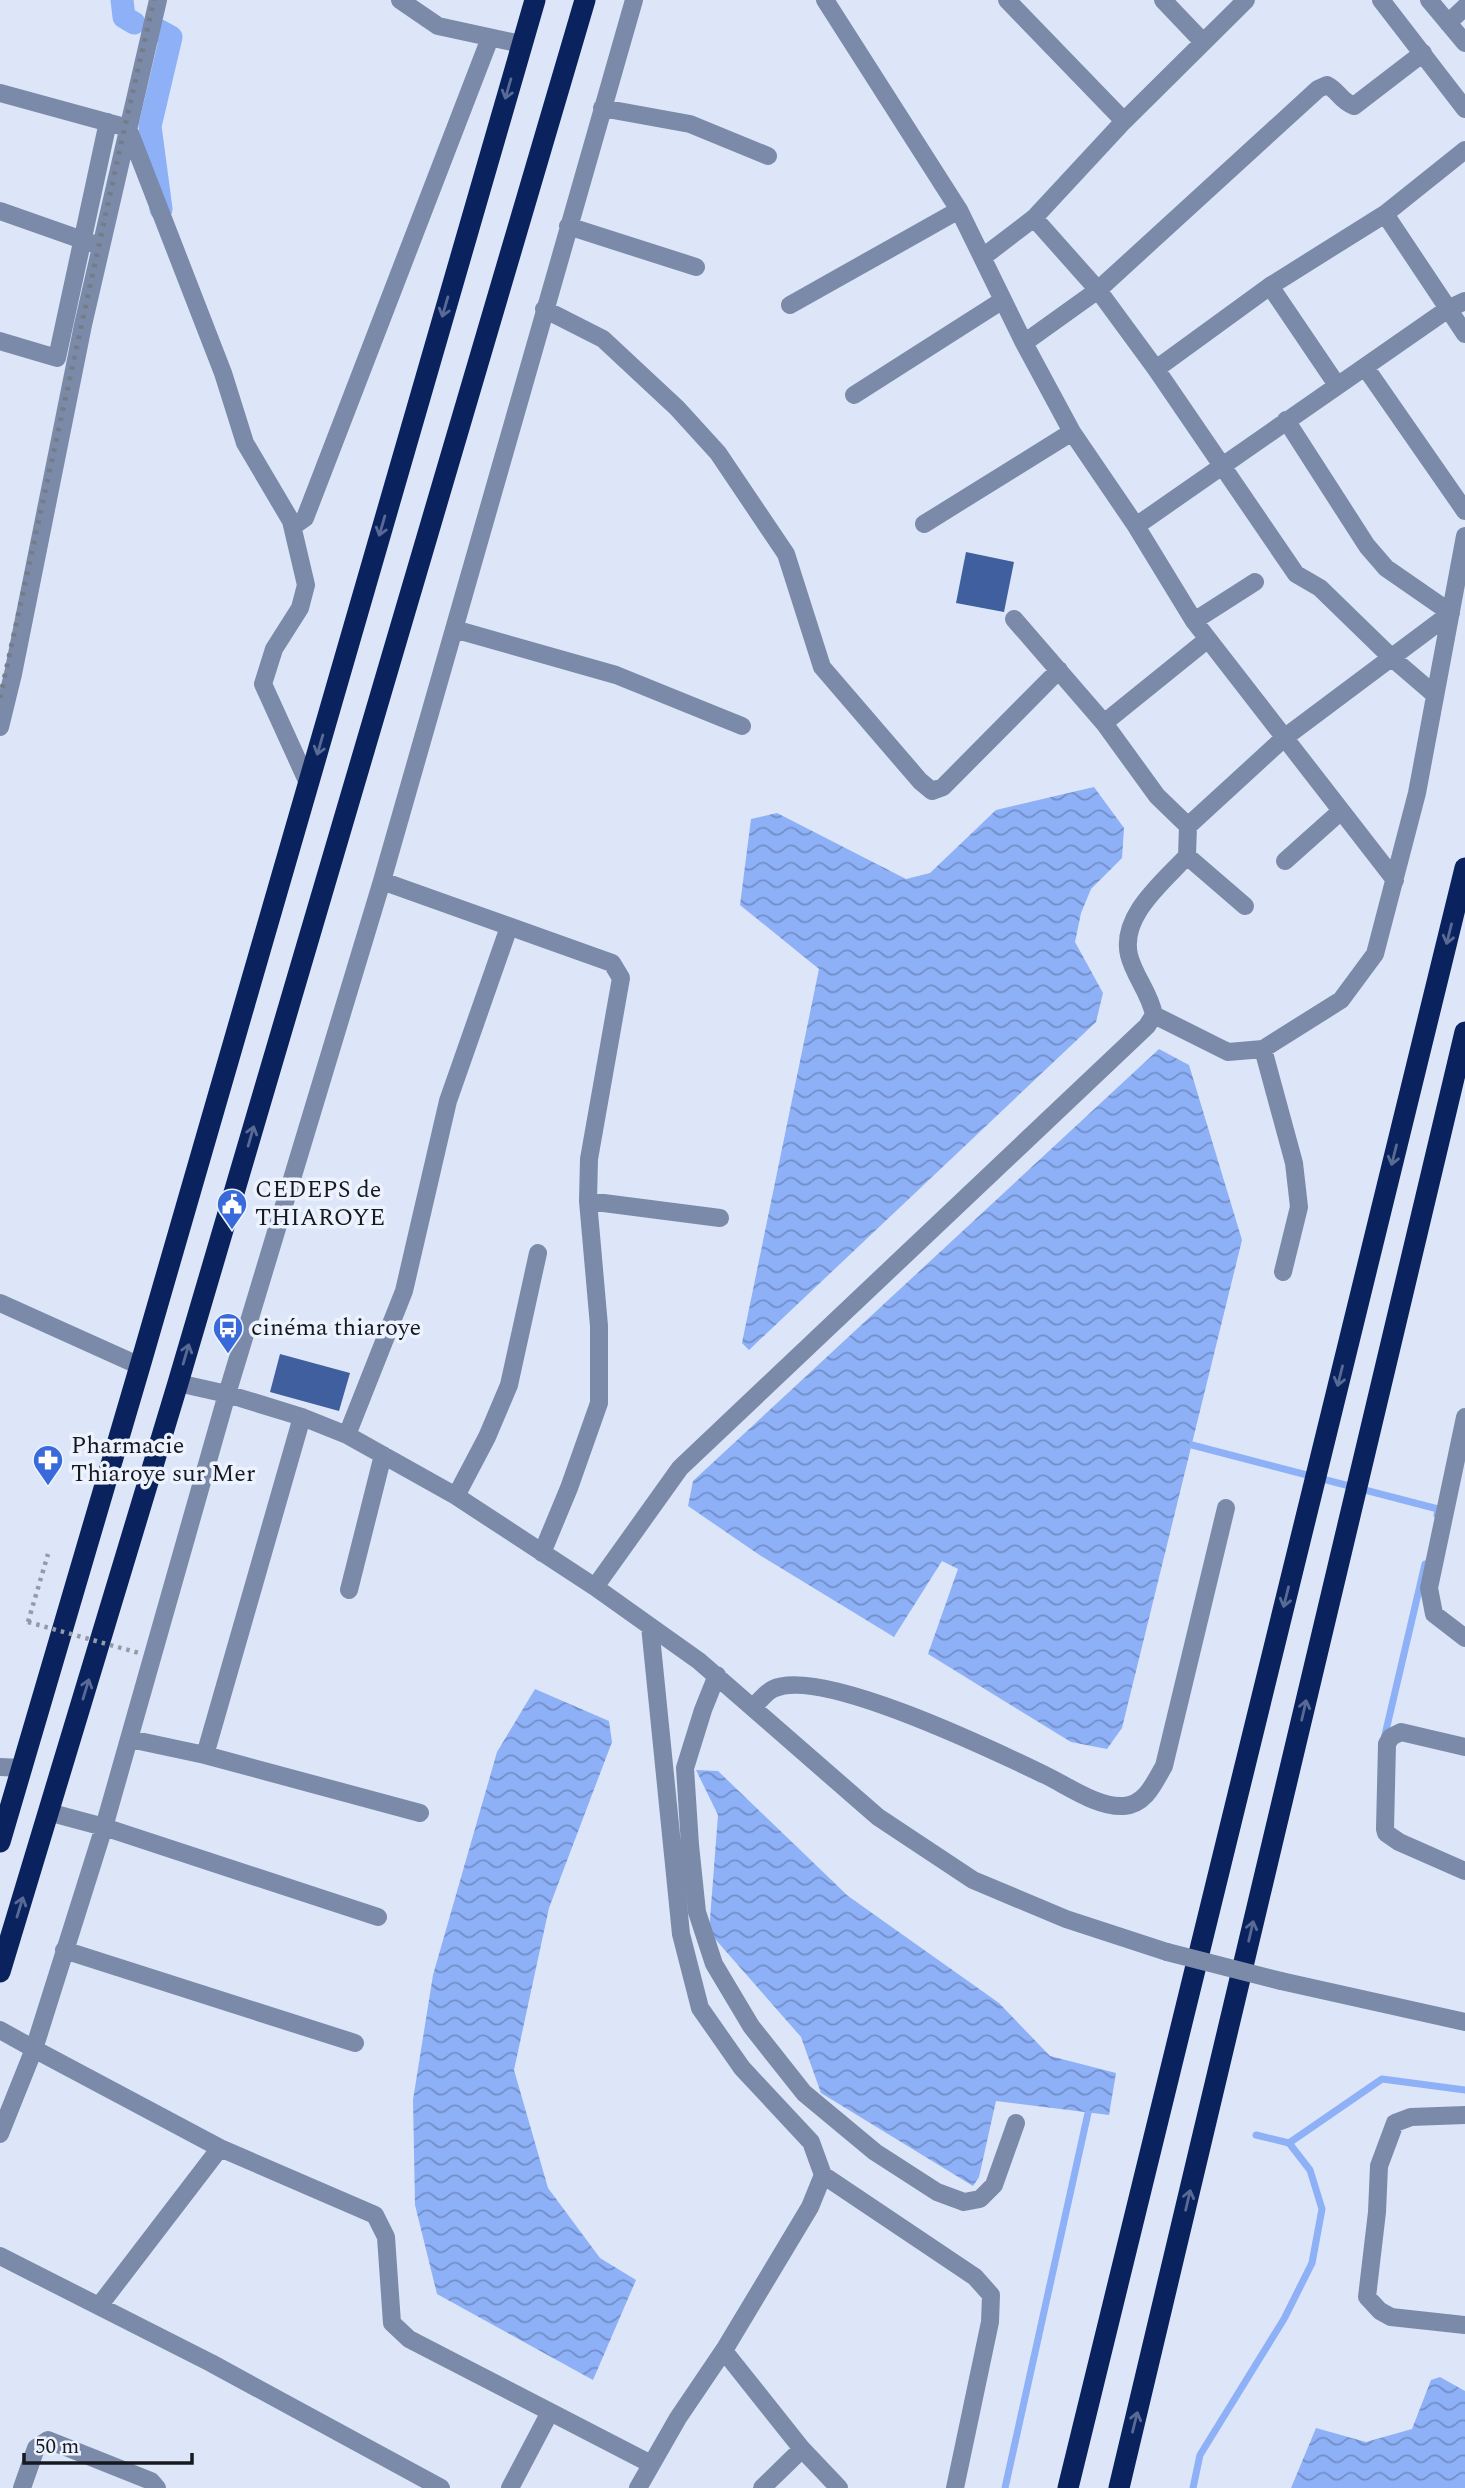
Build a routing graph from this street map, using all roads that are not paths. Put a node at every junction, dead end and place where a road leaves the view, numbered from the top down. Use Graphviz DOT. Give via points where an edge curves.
graph roads {
  1 [pos="158,0"];
  2 [pos="400,0"];
  3 [pos="535,0"];
  4 [pos="585,0"];
  5 [pos="634,0"];
  6 [pos="825,0"];
  7 [pos="1007,0"];
  8 [pos="1163,0"];
  9 [pos="1246,0"];
  10 [pos="1381,0"];
  11 [pos="1429,0"];
  12 [pos="1465,7"];
  13 [pos="1448,23"];
  14 [pos="490,38"];
  15 [pos="1202,41"];
  16 [pos="1465,43"];
  17 [pos="521,44"];
  18 [pos="1423,53"];
  19 [pos="0,93"];
  20 [pos="602,108"];
  21 [pos="1465,108"];
  22 [pos="1124,121"];
  23 [pos="108,122"];
  24 [pos="128,128"];
  25 [pos="1465,150"];
  26 [pos="768,156"];
  27 [pos="959,210"];
  28 [pos="0,211"];
  29 [pos="1385,214"];
  30 [pos="1034,218"];
  31 [pos="568,226"];
  32 [pos="101,247"];
  33 [pos="983,257"];
  34 [pos="696,267"];
  35 [pos="1270,286"];
  36 [pos="1098,290"];
  37 [pos="1003,300"];
  38 [pos="1465,301"];
  39 [pos="790,305"];
  40 [pos="544,309"];
  41 [pos="1448,309"];
  42 [pos="1465,334"];
  43 [pos="0,341"];
  44 [pos="1024,343"];
  45 [pos="1364,367"];
  46 [pos="1156,369"];
  47 [pos="1337,385"];
  48 [pos="854,395"];
  49 [pos="1286,420"];
  50 [pos="1072,432"];
  51 [pos="1221,465"];
  52 [pos="1465,511"];
  53 [pos="290,521"];
  54 [pos="924,524"];
  55 [pos="1136,526"];
  56 [pos="1465,536"];
  57 [pos="1255,582"];
  58 [pos="1451,613"];
  59 [pos="1014,619"];
  60 [pos="1194,621"];
  61 [pos="454,629"];
  62 [pos="1208,639"];
  63 [pos="1392,658"];
  64 [pos="1059,670"];
  65 [pos="1436,695"];
  66 [pos="1104,723"];
  67 [pos="741,726"];
  68 [pos="0,727"];
  69 [pos="1284,738"];
  70 [pos="308,783"];
  71 [pos="1341,811"];
  72 [pos="1188,826"];
  73 [pos="1187,856"];
  74 [pos="1285,861"];
  75 [pos="1465,868"];
  76 [pos="1395,880"];
  77 [pos="382,881"];
  78 [pos="1245,906"];
  79 [pos="509,927"];
  80 [pos="1154,1016"];
  81 [pos="1465,1032"];
  82 [pos="1263,1049"];
  83 [pos="588,1200"];
  84 [pos="720,1219"];
  85 [pos="538,1253"];
  86 [pos="1283,1272"];
  87 [pos="0,1303"];
  88 [pos="141,1366"];
  89 [pos="178,1383"];
  90 [pos="227,1394"];
  91 [pos="1465,1417"];
  92 [pos="302,1418"];
  93 [pos="347,1435"];
  94 [pos="383,1455"];
  95 [pos="456,1496"];
  96 [pos="1226,1508"];
  97 [pos="542,1553"];
  98 [pos="595,1587"];
  99 [pos="349,1590"];
  100 [pos="650,1626"];
  101 [pos="1465,1637"];
  102 [pos="717,1675"];
  103 [pos="753,1707"];
  104 [pos="130,1739"];
  105 [pos="1465,1747"];
  106 [pos="205,1755"];
  107 [pos="0,1767"];
  108 [pos="22,1768"];
  109 [pos="48,1812"];
  110 [pos="421,1813"];
  111 [pos="104,1827"];
  112 [pos="0,1842"];
  113 [pos="1465,1871"];
  114 [pos="378,1917"];
  115 [pos="64,1950"];
  116 [pos="0,1972"];
  117 [pos="1465,2022"];
  118 [pos="0,2030"];
  119 [pos="355,2043"];
  120 [pos="34,2049"];
  121 [pos="1465,2115"];
  122 [pos="1016,2123"];
  123 [pos="0,2134"];
  124 [pos="220,2148"];
  125 [pos="822,2175"];
  126 [pos="0,2256"];
  127 [pos="99,2306"];
  128 [pos="1464,2323"];
  129 [pos="724,2351"];
  130 [pos="550,2412"];
  131 [pos="802,2449"];
  132 [pos="651,2464"];
  133 [pos="152,2486"];
  134 [pos="22,2488"];
  135 [pos="441,2488"];
  136 [pos="510,2488"];
  137 [pos="638,2488"];
  138 [pos="762,2488"];
  139 [pos="839,2488"];
  140 [pos="954,2488"];
  141 [pos="1068,2488"];
  142 [pos="1119,2488"];
  1 -- 24 [label="street"];
  2 -- 14 [label="street" via="438,26"];
  3 -- 17 [label="highway"];
  89 -- 4 [label="highway, one-way"];
  5 -- 20 [label="street"];
  6 -- 27 [label="street"];
  7 -- 22 [label="street"];
  8 -- 15 [label="street"];
  9 -- 15 [label="street"];
  10 -- 18 [label="street"];
  11 -- 13 [label="street"];
  12 -- 13 [label="street"];
  13 -- 16 [label="street"];
  14 -- 17 [label="street"];
  14 -- 53 [label="street" via="305,518 298,523"];
  15 -- 22 [label="street"];
  17 -- 70 [label="highway, one-way"];
  18 -- 21 [label="street"];
  18 -- 36 [label="street" via="1354,106 1327,85 1318,89"];
  19 -- 23 [label="street"];
  20 -- 26 [label="street" via="690,124"];
  20 -- 31 [label="street"];
  22 -- 30 [label="street"];
  23 -- 24 [label="street"];
  23 -- 43 [label="street" via="57,358"];
  24 -- 32 [label="street"];
  24 -- 53 [label="street" via="223,373 245,443"];
  25 -- 29 [label="street"];
  27 -- 33 [label="street"];
  27 -- 39 [label="street"];
  28 -- 32 [label="street"];
  29 -- 35 [label="street"];
  29 -- 41 [label="street"];
  30 -- 33 [label="street"];
  30 -- 36 [label="street"];
  31 -- 34 [label="street"];
  31 -- 40 [label="street"];
  32 -- 68 [label="street"];
  33 -- 37 [label="street"];
  35 -- 46 [label="street"];
  35 -- 47 [label="street"];
  36 -- 44 [label="street"];
  36 -- 46 [label="street"];
  37 -- 44 [label="street"];
  37 -- 48 [label="street"];
  38 -- 41 [label="street"];
  40 -- 61 [label="street"];
  40 -- 64 [label="street" via="603,338 718,453 786,554 822,667 932,790 943,787"];
  41 -- 42 [label="street"];
  41 -- 45 [label="street"];
  44 -- 50 [label="street"];
  45 -- 47 [label="street"];
  45 -- 52 [label="street"];
  46 -- 51 [label="street"];
  47 -- 49 [label="street"];
  49 -- 51 [label="street"];
  49 -- 58 [label="street" via="1367,546 1386,568"];
  50 -- 54 [label="street"];
  50 -- 55 [label="street"];
  51 -- 55 [label="street"];
  51 -- 63 [label="street" via="1296,574 1320,588"];
  53 -- 70 [label="street" via="306,585 300,608 274,649 263,684"];
  55 -- 60 [label="street"];
  56 -- 58 [label="street"];
  57 -- 60 [label="street"];
  58 -- 63 [label="street"];
  58 -- 65 [label="street"];
  59 -- 64 [label="street"];
  60 -- 62 [label="street"];
  61 -- 67 [label="street" via="616,675"];
  61 -- 77 [label="street"];
  62 -- 66 [label="street"];
  62 -- 69 [label="street"];
  63 -- 65 [label="street"];
  63 -- 69 [label="street"];
  64 -- 66 [label="street"];
  65 -- 76 [label="street"];
  66 -- 72 [label="street" via="1157,796"];
  69 -- 71 [label="street"];
  69 -- 72 [label="street"];
  70 -- 88 [label="highway"];
  71 -- 74 [label="street"];
  71 -- 76 [label="street"];
  72 -- 73 [label="street"];
  73 -- 78 [label="street"];
  73 -- 80 [label="street" via="1131,923 1129,955"];
  75 -- 141 [label="highway, one-way"];
  76 -- 82 [label="street" via="1375,954 1341,1000"];
  77 -- 79 [label="street"];
  77 -- 90 [label="street"];
  79 -- 83 [label="street" via="612,963 621,978 589,1159"];
  79 -- 93 [label="street" via="448,1101 404,1291"];
  80 -- 82 [label="street" via="1228,1052"];
  80 -- 98 [label="street" via="680,1468"];
  142 -- 81 [label="highway, one-way"];
  82 -- 86 [label="street" via="1294,1163 1299,1207"];
  83 -- 84 [label="street"];
  83 -- 97 [label="street" via="599,1403"];
  85 -- 95 [label="street" via="509,1385"];
  87 -- 88 [label="street"];
  88 -- 108 [label="highway"];
  89 -- 90 [label="street"];
  109 -- 89 [label="highway, one-way"];
  90 -- 92 [label="street"];
  90 -- 104 [label="street"];
  91 -- 101 [label="street" via="1429,1588 1434,1614"];
  92 -- 93 [label="street"];
  92 -- 106 [label="street"];
  93 -- 94 [label="street"];
  94 -- 95 [label="street"];
  94 -- 99 [label="street"];
  95 -- 97 [label="street"];
  96 -- 103 [label="street" via="1164,1766 1143,1800 1126,1806 1105,1804 912,1716 841,1691 795,1686 773,1689"];
  97 -- 98 [label="street"];
  98 -- 100 [label="street"];
  100 -- 102 [label="street"];
  100 -- 125 [label="street" via="681,1934 700,2008 742,2068 811,2142"];
  102 -- 103 [label="street"];
  102 -- 122 [label="street" via="685,1768 690,1845 697,1912 714,1964 751,2026 804,2094 875,2152 937,2192 964,2203 980,2199 994,2185"];
  103 -- 117 [label="street, bridge" via="878,1817 972,1880 1066,1919 1167,1952"];
  104 -- 106 [label="street"];
  104 -- 111 [label="street"];
  105 -- 113 [label="street" via="1401,1732 1391,1737 1387,1744 1385,1829 1399,1842"];
  106 -- 110 [label="street"];
  107 -- 108 [label="street"];
  108 -- 112 [label="highway"];
  109 -- 111 [label="street"];
  116 -- 109 [label="highway, one-way"];
  111 -- 114 [label="street"];
  111 -- 115 [label="street"];
  115 -- 119 [label="street"];
  115 -- 120 [label="street"];
  118 -- 120 [label="street"];
  120 -- 123 [label="street"];
  120 -- 124 [label="street"];
  121 -- 128 [label="street" via="1411,2117 1395,2123 1379,2166 1367,2297 1391,2317"];
  124 -- 127 [label="street"];
  124 -- 130 [label="street" via="375,2215 386,2237 393,2323 409,2339"];
  125 -- 129 [label="street" via="810,2207"];
  125 -- 140 [label="street" via="975,2277 991,2295 990,2322"];
  126 -- 127 [label="street"];
  127 -- 135 [label="street"];
  129 -- 131 [label="street"];
  129 -- 132 [label="street"];
  130 -- 132 [label="street"];
  130 -- 136 [label="street"];
  131 -- 138 [label="street"];
  131 -- 139 [label="street"];
  132 -- 137 [label="street"];
  133 -- 134 [label="street" via="48,2440 36,2448"];
}
